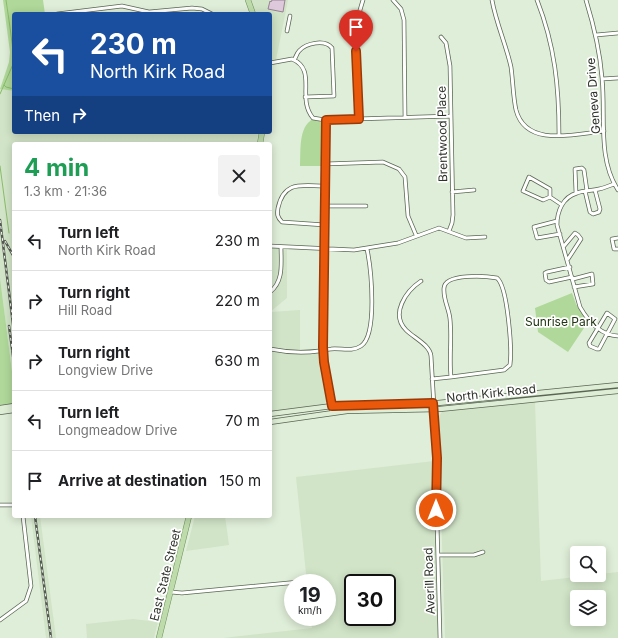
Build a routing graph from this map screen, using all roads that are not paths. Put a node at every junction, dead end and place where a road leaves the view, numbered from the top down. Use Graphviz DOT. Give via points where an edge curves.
graph roads {
  1 [pos="122,0"];
  2 [pos="248,0"];
  3 [pos="363,0"];
  4 [pos="395,0"];
  5 [pos="492,0"];
  6 [pos="537,0"];
  7 [pos="586,0"];
  8 [pos="122,6"];
  9 [pos="103,9"];
  10 [pos="77,12"];
  11 [pos="104,12"];
  12 [pos="149,12"];
  13 [pos="149,12"];
  14 [pos="208,12"];
  15 [pos="252,12"];
  16 [pos="290,16"];
  17 [pos="287,31"];
  18 [pos="618,33"];
  19 [pos="596,35"];
  20 [pos="441,37"];
  21 [pos="294,60"];
  22 [pos="272,63"];
  23 [pos="618,78"];
  24 [pos="602,79"];
  25 [pos="306,97"];
  26 [pos="451,116"];
  27 [pos="405,117"];
  28 [pos="359,119"];
  29 [pos="326,120"];
  30 [pos="604,131"];
  31 [pos="559,135"];
  32 [pos="325,164"];
  33 [pos="614,184"];
  34 [pos="325,186"];
  35 [pos="474,190"];
  36 [pos="595,190"];
  37 [pos="618,190"];
  38 [pos="586,191"];
  39 [pos="452,192"];
  40 [pos="576,193"];
  41 [pos="550,197"];
  42 [pos="562,205"];
  43 [pos="325,206"];
  44 [pos="366,206"];
  45 [pos="557,221"];
  46 [pos="325,225"];
  47 [pos="449,231"];
  48 [pos="560,234"];
  49 [pos="416,235"];
  50 [pos="485,238"];
  51 [pos="618,238"];
  52 [pos="272,246"];
  53 [pos="564,246"];
  54 [pos="281,247"];
  55 [pos="367,249"];
  56 [pos="618,249"];
  57 [pos="325,250"];
  58 [pos="568,259"];
  59 [pos="570,267"];
  60 [pos="572,278"];
  61 [pos="421,281"];
  62 [pos="574,287"];
  63 [pos="272,290"];
  64 [pos="599,329"];
  65 [pos="608,334"];
  66 [pos="618,336"];
  67 [pos="272,349"];
  68 [pos="323,350"];
  69 [pos="451,377"];
  70 [pos="432,379"];
  71 [pos="618,385"];
  72 [pos="618,391"];
  73 [pos="433,403"];
  74 [pos="12,406"];
  75 [pos="332,406"];
  76 [pos="0,408"];
  77 [pos="434,409"];
  78 [pos="12,410"];
  79 [pos="0,412"];
  80 [pos="332,413"];
  81 [pos="272,414"];
  82 [pos="272,422"];
  83 [pos="0,505"];
  84 [pos="12,505"];
  85 [pos="23,518"];
  86 [pos="189,518"];
  87 [pos="483,552"];
  88 [pos="438,555"];
  89 [pos="284,583"];
  90 [pos="171,592"];
  91 [pos="0,620"];
  92 [pos="159,638"];
  93 [pos="440,638"];
  1 -- 8 [label="street"];
  2 -- 15 [label="main road"];
  3 -- 28 [label="street" via="358,16 356,41"];
  4 -- 27 [label="street" via="404,20"];
  5 -- 31 [label="street" via="508,54 520,120 531,131 540,135"];
  6 -- 31 [label="street" via="556,66"];
  7 -- 19 [label="street, Geneva Drive"];
  8 -- 9 [label="street"];
  8 -- 13 [label="street"];
  9 -- 10 [label="street"];
  9 -- 11 [label="street"];
  12 -- 14 [label="street" via="192,8"];
  16 -- 17 [label="street"];
  18 -- 19 [label="street"];
  19 -- 24 [label="street, Geneva Drive"];
  20 -- 26 [label="street, Brentwood Place" via="446,43 450,66"];
  21 -- 22 [label="street"];
  21 -- 25 [label="street" via="305,70"];
  21 -- 25 [label="street" via="304,47 312,44 329,44 332,48 334,96"];
  23 -- 24 [label="street"];
  24 -- 30 [label="street, Geneva Drive"];
  25 -- 29 [label="street" via="306,107 312,116"];
  26 -- 27 [label="street"];
  26 -- 39 [label="street, Brentwood Place"];
  27 -- 28 [label="street"];
  28 -- 29 [label="street"];
  29 -- 32 [label="street"];
  30 -- 31 [label="street"];
  30 -- 33 [label="street, Geneva Drive" via="605,155"];
  32 -- 34 [label="street"];
  32 -- 49 [label="street" via="383,162 399,169 405,177 408,216"];
  33 -- 36 [label="street"];
  33 -- 37 [label="street, Geneva Drive"];
  34 -- 43 [label="street"];
  34 -- 46 [label="street" via="290,187 282,194 278,213 282,222"];
  35 -- 39 [label="street"];
  36 -- 38 [label="street"];
  36 -- 38 [label="street" via="600,209 593,214 590,212"];
  38 -- 40 [label="street"];
  38 -- 40 [label="street" via="584,168 575,169"];
  39 -- 47 [label="street, Brentwood Place" via="453,214"];
  40 -- 42 [label="street" via="567,198"];
  41 -- 41 [label="street" via="550,189 529,177 523,191 543,200"];
  41 -- 42 [label="street"];
  42 -- 45 [label="street"];
  43 -- 44 [label="street"];
  43 -- 46 [label="street"];
  45 -- 48 [label="street"];
  45 -- 48 [label="street" via="534,227 537,238"];
  46 -- 57 [label="street"];
  47 -- 49 [label="street" via="439,228"];
  47 -- 50 [label="street" via="466,238"];
  48 -- 53 [label="street"];
  49 -- 55 [label="street" via="398,243"];
  51 -- 56 [label="street" via="612,239 614,249"];
  52 -- 54 [label="street"];
  53 -- 58 [label="street"];
  53 -- 58 [label="street" via="575,233 581,239"];
  54 -- 57 [label="street"];
  54 -- 63 [label="street" via="281,273 279,282"];
  55 -- 57 [label="street"];
  55 -- 68 [label="street" via="372,279 371,328 368,338 361,346 351,350"];
  57 -- 68 [label="street"];
  58 -- 59 [label="street"];
  59 -- 60 [label="street"];
  59 -- 60 [label="street" via="545,273 546,280 549,282"];
  60 -- 62 [label="street"];
  60 -- 62 [label="street" via="592,274 594,284"];
  61 -- 70 [label="street, Averill Road" via="401,303 400,319 405,329 430,351"];
  62 -- 64 [label="street" via="586,317"];
  64 -- 65 [label="street"];
  64 -- 65 [label="street" via="607,313 615,319"];
  64 -- 65 [label="street" via="589,343 590,346 599,349"];
  65 -- 66 [label="street"];
  67 -- 68 [label="street"];
  68 -- 75 [label="street"];
  69 -- 69 [label="street" via="450,318 445,303 445,284 456,278 497,278 502,285 508,314 510,365 504,370"];
  69 -- 70 [label="street"];
  70 -- 73 [label="street, Averill Road"];
  71 -- 73 [label="main road, North Kirk Road"];
  72 -- 77 [label="main road, North Kirk Road"];
  73 -- 75 [label="main road, North Kirk Road"];
  73 -- 77 [label="street, Averill Road"];
  74 -- 76 [label="main road"];
  75 -- 80 [label="street"];
  75 -- 81 [label="main road, North Kirk Road"];
  77 -- 80 [label="main road, North Kirk Road"];
  77 -- 88 [label="street, Averill Road"];
  78 -- 79 [label="main road"];
  80 -- 82 [label="main road, North Kirk Road"];
  83 -- 84 [label="street"];
  85 -- 91 [label="street" via="31,586 26,601"];
  86 -- 90 [label="main road, East State Street"];
  87 -- 88 [label="street" via="476,555"];
  88 -- 93 [label="street, Averill Road"];
  89 -- 90 [label="street"];
  90 -- 92 [label="main road, East State Street"];
}
